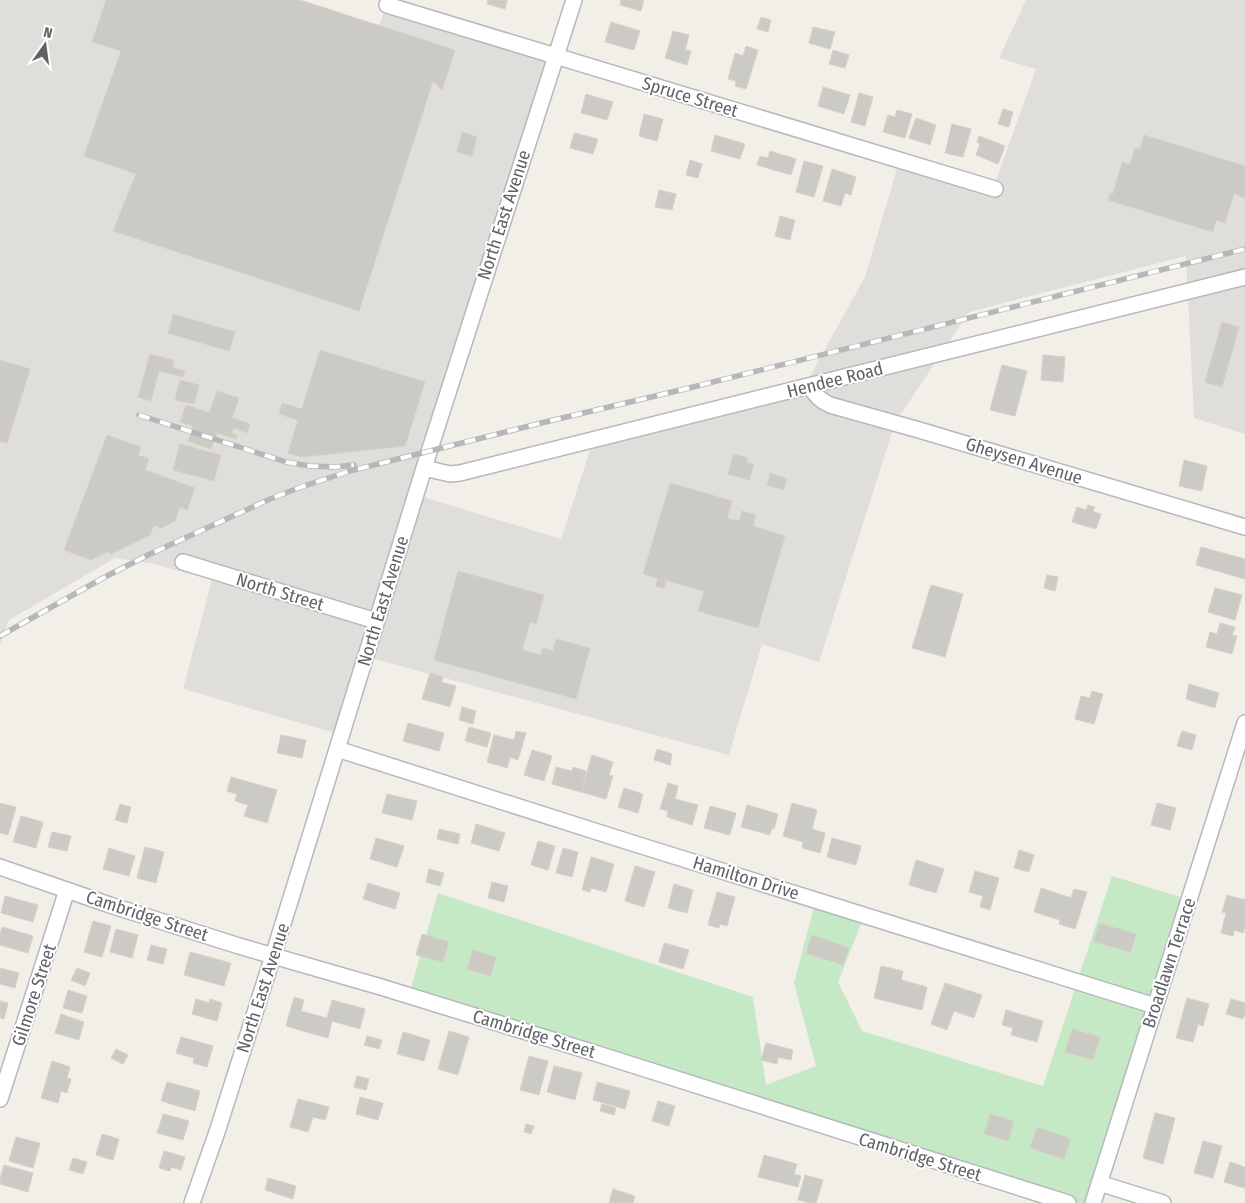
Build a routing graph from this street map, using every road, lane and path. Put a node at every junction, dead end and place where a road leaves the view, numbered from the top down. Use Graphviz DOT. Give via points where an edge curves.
graph roads {
  1 [pos="574,0"];
  2 [pos="387,5"];
  3 [pos="555,56"];
  4 [pos="994,189"];
  5 [pos="1245,277"];
  6 [pos="810,386"];
  7 [pos="424,468"];
  8 [pos="1245,527"];
  9 [pos="183,562"];
  10 [pos="376,621"];
  11 [pos="1245,722"];
  12 [pos="337,748"];
  13 [pos="0,867"];
  14 [pos="67,890"];
  15 [pos="273,956"];
  16 [pos="1155,1006"];
  17 [pos="0,1099"];
  18 [pos="1099,1183"];
  19 [pos="192,1203"];
  20 [pos="1068,1203"];
  21 [pos="1093,1203"];
  22 [pos="1162,1203"];
  1 -- 3 [label="street, North East Avenue"];
  2 -- 3 [label="street, Spruce Street"];
  3 -- 4 [label="street, Spruce Street"];
  3 -- 7 [label="street, North East Avenue"];
  5 -- 6 [label="street, Hendee Road"];
  6 -- 7 [label="street, Hendee Road" via="460,473"];
  6 -- 8 [label="street, Gheysen Avenue" via="819,399 830,405"];
  7 -- 10 [label="street, North East Avenue"];
  9 -- 10 [label="street, North Street"];
  10 -- 12 [label="street, North East Avenue"];
  11 -- 16 [label="street, Broadlawn Terrace"];
  12 -- 15 [label="street, North East Avenue"];
  12 -- 16 [label="street, Hamilton Drive"];
  13 -- 14 [label="street, Cambridge Street"];
  14 -- 15 [label="street, Cambridge Street"];
  14 -- 17 [label="street, Gilmore Street"];
  15 -- 19 [label="street, North East Avenue"];
  15 -- 20 [label="street, Cambridge Street" via="601,1055"];
  16 -- 18 [label="street, Broadlawn Terrace"];
  18 -- 21 [label="street, Broadlawn Terrace"];
  18 -- 22 [label="street"];
}
